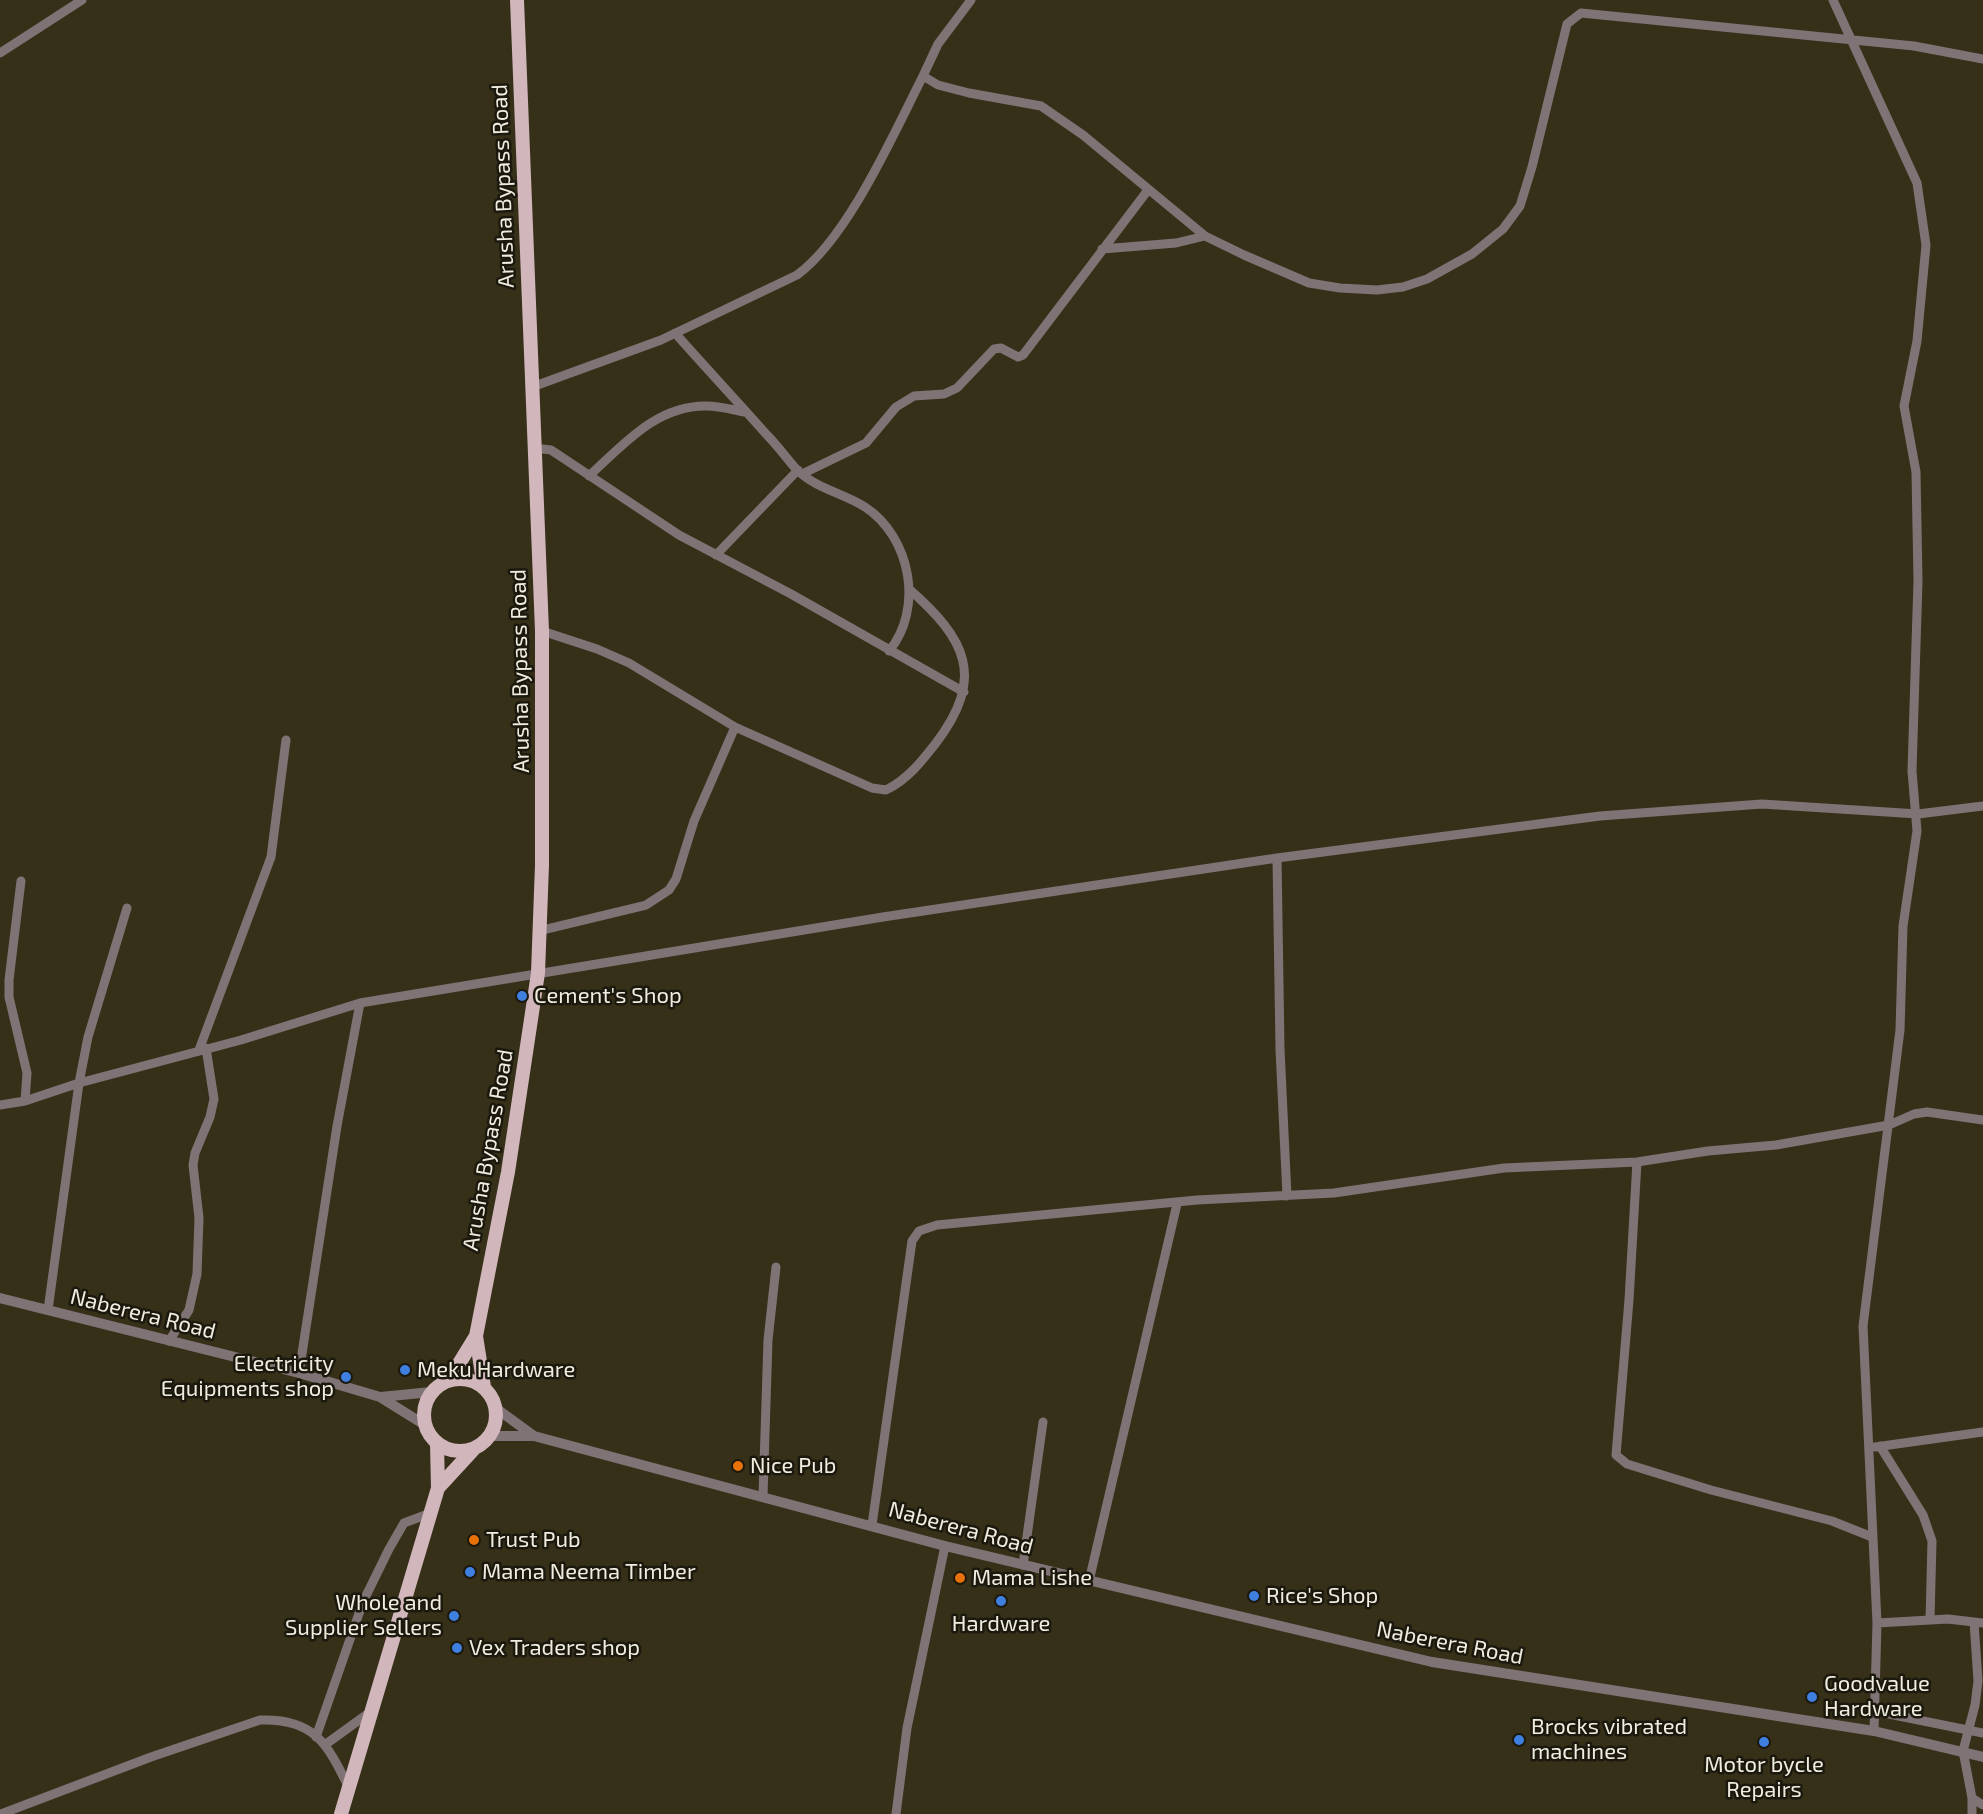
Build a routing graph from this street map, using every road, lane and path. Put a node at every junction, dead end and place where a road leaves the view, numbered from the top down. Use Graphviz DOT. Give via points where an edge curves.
graph roads {
  1 [pos="82,0"];
  2 [pos="517,0"];
  3 [pos="971,0"];
  4 [pos="1833,0"];
  5 [pos="1850,40"];
  6 [pos="0,53"];
  7 [pos="1983,59"];
  8 [pos="923,76"];
  9 [pos="1148,189"];
  10 [pos="1205,236"];
  11 [pos="1102,249"];
  12 [pos="675,333"];
  13 [pos="532,387"];
  14 [pos="745,412"];
  15 [pos="534,448"];
  16 [pos="800,472"];
  17 [pos="589,476"];
  18 [pos="716,555"];
  19 [pos="909,589"];
  20 [pos="542,631"];
  21 [pos="889,651"];
  22 [pos="964,692"];
  23 [pos="735,727"];
  24 [pos="286,740"];
  25 [pos="1983,806"];
  26 [pos="1918,814"];
  27 [pos="1277,858"];
  28 [pos="21,881"];
  29 [pos="127,908"];
  30 [pos="538,931"];
  31 [pos="538,973"];
  32 [pos="360,1003"];
  33 [pos="202,1049"];
  34 [pos="79,1083"];
  35 [pos="25,1101"];
  36 [pos="0,1105"];
  37 [pos="1983,1120"];
  38 [pos="1890,1125"];
  39 [pos="1637,1162"];
  40 [pos="1287,1196"];
  41 [pos="1177,1204"];
  42 [pos="776,1267"];
  43 [pos="0,1298"];
  44 [pos="48,1310"];
  45 [pos="476,1336"];
  46 [pos="169,1341"];
  47 [pos="299,1373"];
  48 [pos="449,1380"];
  49 [pos="484,1387"];
  50 [pos="432,1392"];
  51 [pos="380,1397"];
  52 [pos="496,1409"];
  53 [pos="1043,1422"];
  54 [pos="425,1425"];
  55 [pos="1983,1432"];
  56 [pos="490,1436"];
  57 [pos="534,1436"];
  58 [pos="437,1444"];
  59 [pos="1880,1446"];
  60 [pos="1867,1448"];
  61 [pos="473,1450"];
  62 [pos="438,1488"];
  63 [pos="763,1496"];
  64 [pos="428,1514"];
  65 [pos="872,1525"];
  66 [pos="1872,1537"];
  67 [pos="945,1546"];
  68 [pos="1023,1565"];
  69 [pos="1089,1581"];
  70 [pos="1930,1620"];
  71 [pos="1877,1623"];
  72 [pos="1979,1623"];
  73 [pos="373,1710"];
  74 [pos="1874,1710"];
  75 [pos="1968,1728"];
  76 [pos="1874,1731"];
  77 [pos="1983,1733"];
  78 [pos="316,1737"];
  79 [pos="326,1744"];
  80 [pos="1963,1751"];
  81 [pos="1983,1757"];
  82 [pos="349,1788"];
  83 [pos="1972,1798"];
  84 [pos="1983,1805"];
  85 [pos="1,1814"];
  86 [pos="342,1814"];
  87 [pos="896,1814"];
  88 [pos="1972,1814"];
  1 -- 6 [label="street"];
  2 -- 13 [label="main road, Arusha Bypass Road"];
  3 -- 8 [label="street" via="938,44"];
  4 -- 5 [label="street"];
  5 -- 7 [label="street" via="1914,46"];
  5 -- 10 [label="street" via="1581,13 1571,18 1520,206 1503,229 1472,254 1403,287 1340,288 1309,283"];
  5 -- 26 [label="street" via="1917,183 1926,245 1917,341 1904,406 1916,472 1918,581 1912,771"];
  8 -- 9 [label="street" via="969,93 1041,106"];
  8 -- 12 [label="street" via="865,186 815,262 797,275"];
  9 -- 10 [label="street"];
  9 -- 11 [label="street"];
  10 -- 11 [label="street" via="1176,243"];
  11 -- 16 [label="street" via="1021,357 994,349 957,388 944,394 914,396 896,407 866,443"];
  12 -- 13 [label="street"];
  12 -- 14 [label="street"];
  13 -- 15 [label="main road, Arusha Bypass Road"];
  14 -- 16 [label="street"];
  14 -- 17 [label="street" via="710,405 668,412 640,429"];
  15 -- 17 [label="street" via="551,450"];
  15 -- 20 [label="main road, Arusha Bypass Road"];
  16 -- 18 [label="street"];
  16 -- 19 [label="street" via="823,488 865,507 885,524 896,538"];
  17 -- 18 [label="street"];
  18 -- 21 [label="street"];
  19 -- 21 [label="street" via="907,622 902,636"];
  19 -- 22 [label="street" via="953,635 962,658"];
  20 -- 23 [label="street" via="597,648 629,663"];
  20 -- 30 [label="main road, Arusha Bypass Road" via="542,865"];
  21 -- 22 [label="street"];
  22 -- 23 [label="street" via="949,726 931,749 911,772 886,790 872,788"];
  23 -- 30 [label="street" via="669,890 646,904"];
  24 -- 33 [label="street" via="271,857"];
  25 -- 26 [label="street"];
  26 -- 27 [label="street" via="1799,805 1731,805 1600,816"];
  26 -- 38 [label="street" via="1903,926 1900,1030"];
  27 -- 31 [label="street"];
  27 -- 40 [label="street"];
  28 -- 35 [label="street" via="9,997 27,1073"];
  29 -- 34 [label="street" via="88,1037"];
  30 -- 31 [label="main road, Arusha Bypass Road"];
  31 -- 32 [label="street"];
  31 -- 45 [label="main road, Arusha Bypass Road" via="508,1172"];
  32 -- 33 [label="street"];
  32 -- 47 [label="street"];
  33 -- 34 [label="street"];
  33 -- 46 [label="street" via="214,1099 193,1165 199,1218 197,1274 189,1310"];
  34 -- 35 [label="street"];
  34 -- 44 [label="street"];
  35 -- 36 [label="street"];
  37 -- 38 [label="street" via="1927,1112"];
  38 -- 39 [label="street" via="1776,1145"];
  38 -- 60 [label="street" via="1864,1317"];
  39 -- 40 [label="street" via="1504,1168 1334,1193"];
  39 -- 66 [label="street" via="1616,1455 1627,1464 1826,1519"];
  40 -- 41 [label="street"];
  41 -- 65 [label="street" via="937,1225 919,1231 911,1247"];
  41 -- 69 [label="street"];
  42 -- 63 [label="street" via="768,1340"];
  43 -- 44 [label="street, Naberera Road"];
  44 -- 46 [label="street, Naberera Road"];
  45 -- 48 [label="main road, Arusha Bypass Road"];
  45 -- 49 [label="main road, Arusha Bypass Road"];
  46 -- 47 [label="street, Naberera Road"];
  47 -- 51 [label="street, Naberera Road"];
  48 -- 49 [label="main road" via="473,1380"];
  48 -- 50 [label="main road, Arusha Bypass Road"];
  49 -- 52 [label="main road, Arusha Bypass Road"];
  50 -- 51 [label="street, Naberera Road"];
  50 -- 54 [label="main road" via="426,1402"];
  51 -- 54 [label="street, Naberera Road"];
  52 -- 56 [label="main road" via="495,1428"];
  52 -- 57 [label="street, Naberera Road"];
  53 -- 68 [label="street"];
  54 -- 58 [label="main road"];
  55 -- 59 [label="street"];
  56 -- 57 [label="street, Naberera Road"];
  56 -- 61 [label="main road"];
  57 -- 63 [label="street, Naberera Road"];
  58 -- 61 [label="main road" via="460,1452"];
  58 -- 62 [label="main road"];
  59 -- 60 [label="street"];
  59 -- 70 [label="street" via="1923,1515 1932,1541"];
  60 -- 66 [label="street"];
  61 -- 62 [label="main road"];
  62 -- 64 [label="main road"];
  63 -- 65 [label="street, Naberera Road"];
  64 -- 73 [label="main road"];
  64 -- 78 [label="street" via="404,1523 389,1549 363,1602"];
  65 -- 67 [label="street, Naberera Road"];
  66 -- 71 [label="street"];
  67 -- 68 [label="street, Naberera Road"];
  67 -- 87 [label="street" via="907,1728"];
  68 -- 69 [label="street, Naberera Road"];
  69 -- 76 [label="street, Naberera Road" via="1432,1662"];
  70 -- 71 [label="street"];
  70 -- 72 [label="street"];
  71 -- 74 [label="street"];
  72 -- 75 [label="street" via="1978,1681"];
  73 -- 79 [label="street"];
  73 -- 82 [label="main road"];
  74 -- 75 [label="street"];
  74 -- 76 [label="street"];
  75 -- 77 [label="street"];
  75 -- 80 [label="street"];
  76 -- 80 [label="street, Naberera Road"];
  78 -- 79 [label="street"];
  78 -- 85 [label="street" via="287,1720 251,1722"];
  79 -- 82 [label="street"];
  80 -- 81 [label="street, Naberera Road"];
  80 -- 83 [label="street"];
  82 -- 86 [label="main road"];
  83 -- 84 [label="street"];
  83 -- 88 [label="street"];
}
